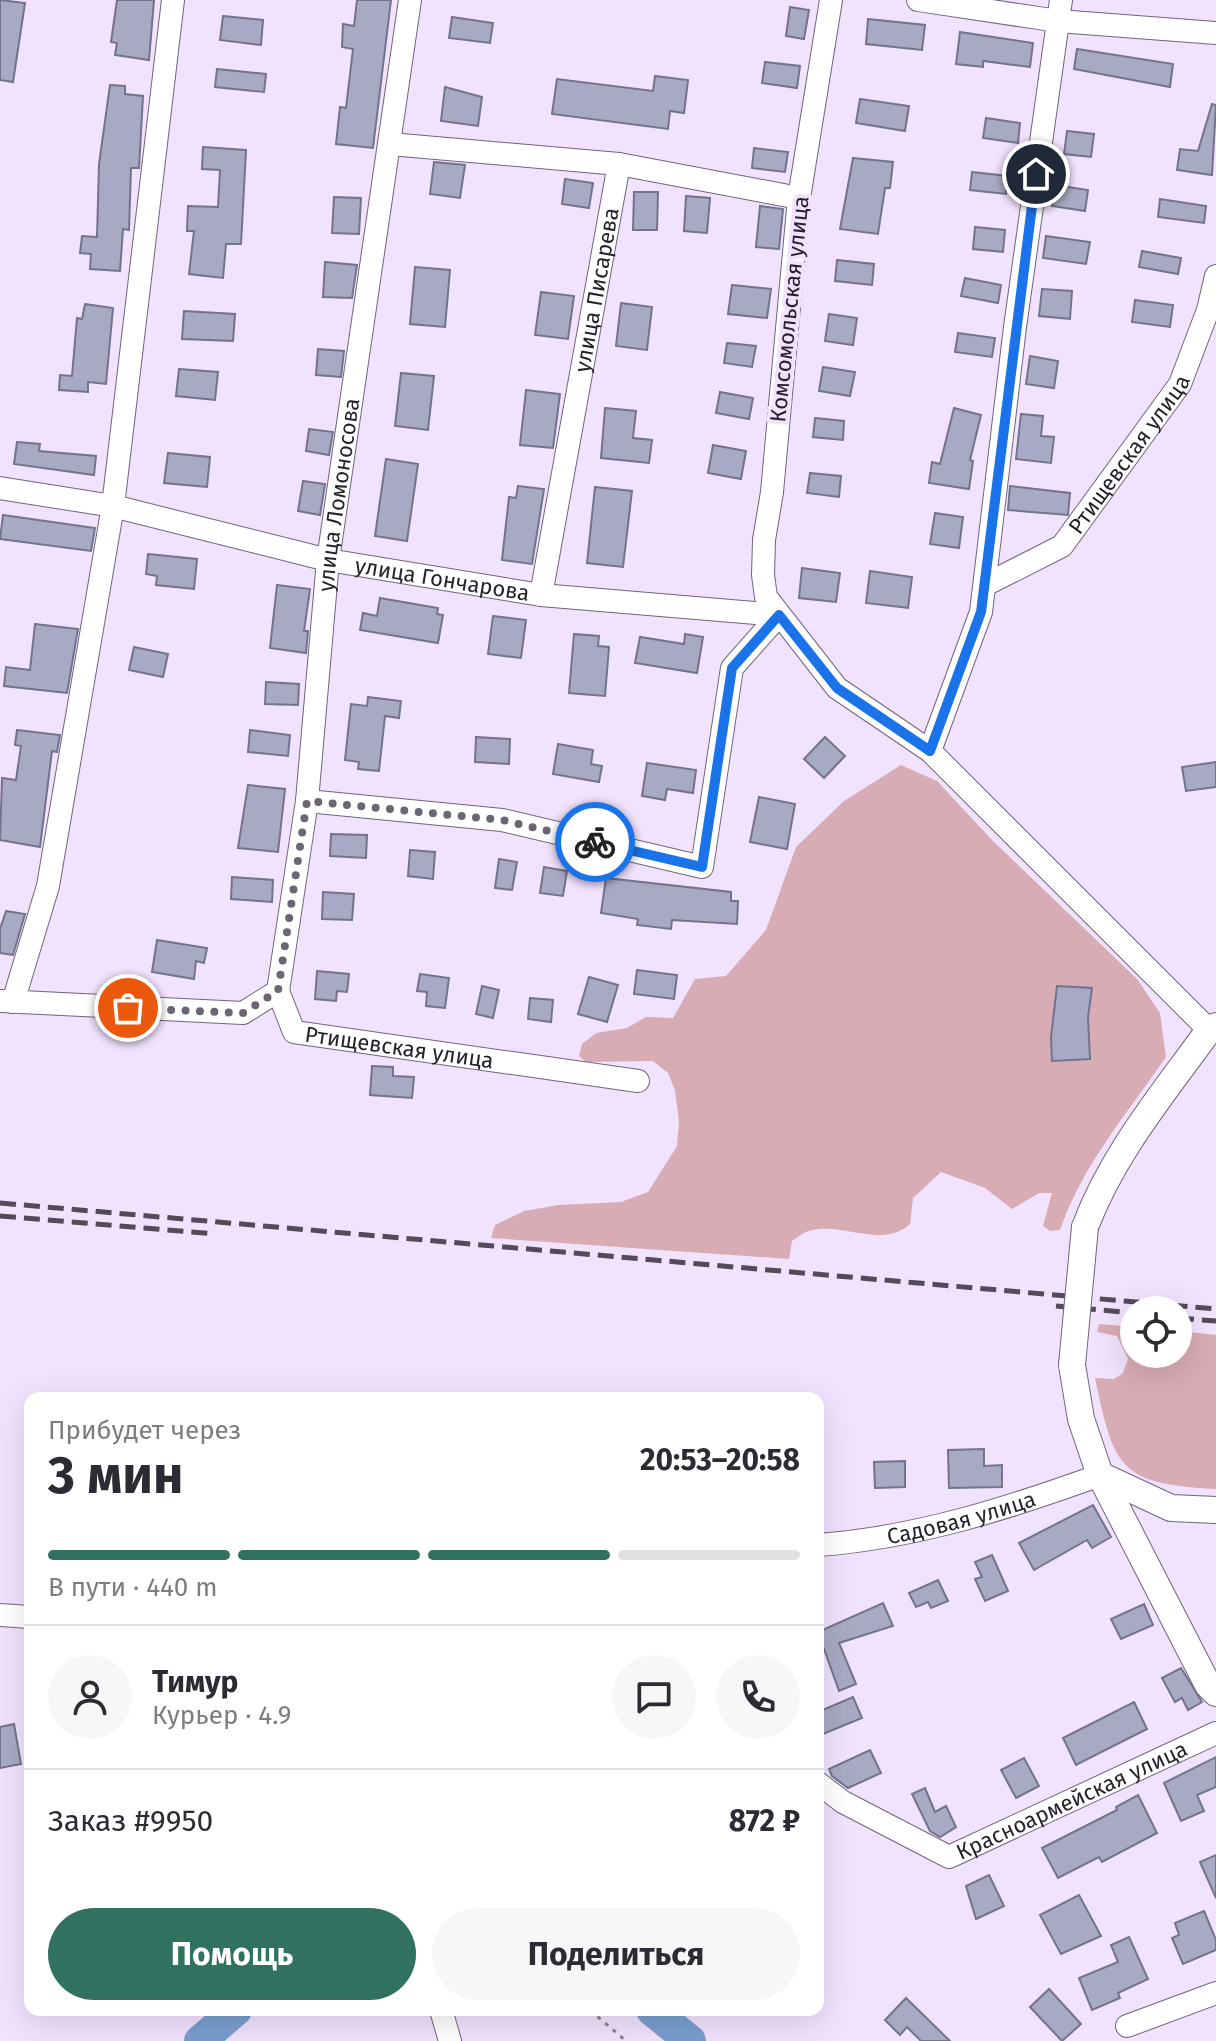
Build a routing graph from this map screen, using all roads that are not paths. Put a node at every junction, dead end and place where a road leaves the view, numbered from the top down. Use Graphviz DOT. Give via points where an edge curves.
graph roads {
  1 [pos="173,0"];
  2 [pos="410,0"];
  3 [pos="831,0"];
  4 [pos="918,0"];
  5 [pos="1059,10"];
  6 [pos="1216,33"];
  7 [pos="390,144"];
  8 [pos="619,164"];
  9 [pos="799,198"];
  10 [pos="1216,276"];
  11 [pos="0,488"];
  12 [pos="113,506"];
  13 [pos="328,560"];
  14 [pos="985,585"];
  15 [pos="541,595"];
  16 [pos="779,615"];
  17 [pos="930,751"];
  18 [pos="307,801"];
  19 [pos="278,991"];
  20 [pos="6,1002"];
  21 [pos="1213,1028"];
  22 [pos="638,1081"];
  23 [pos="1100,1475"];
  24 [pos="1216,1510"];
  25 [pos="824,1545"];
  26 [pos="0,1615"];
  27 [pos="24,1617"];
  28 [pos="1216,1693"];
  29 [pos="1216,1733"];
  30 [pos="824,1788"];
  31 [pos="1216,1993"];
  32 [pos="443,2016"];
  33 [pos="1127,2026"];
  34 [pos="450,2041"];
  1 -- 12 [label="street"];
  2 -- 7 [label="street, улица Ломоносова"];
  3 -- 9 [label="street, Комсомольская улица"];
  4 -- 5 [label="street"];
  5 -- 6 [label="street"];
  5 -- 14 [label="street"];
  7 -- 8 [label="street"];
  7 -- 13 [label="street, улица Ломоносова"];
  8 -- 9 [label="street"];
  8 -- 15 [label="street, улица Писарева"];
  9 -- 16 [label="street, Комсомольская улица" via="764,540 766,597"];
  10 -- 14 [label="street, Ртищевская улица" via="1180,384 1062,546"];
  11 -- 12 [label="street, улица Гончарова"];
  12 -- 13 [label="street, улица Гончарова"];
  12 -- 20 [label="street" via="48,886"];
  13 -- 15 [label="street, улица Гончарова"];
  13 -- 18 [label="street, улица Ломоносова"];
  14 -- 17 [label="street" via="981,612"];
  15 -- 16 [label="street, улица Гончарова"];
  16 -- 17 [label="street, Комсомольская улица" via="837,688"];
  16 -- 18 [label="street" via="732,668 702,867 502,820"];
  17 -- 21 [label="street, Комсомольская улица"];
  18 -- 19 [label="street, улица Ломоносова"];
  19 -- 20 [label="street" via="243,1013"];
  19 -- 22 [label="street, Ртищевская улица" via="294,1032"];
  21 -- 23 [label="street, bridge" via="1124,1145 1085,1227 1072,1365 1081,1419"];
  23 -- 24 [label="street" via="1171,1508"];
  23 -- 25 [label="street, Садовая улица" via="1012,1507 870,1541"];
  23 -- 28 [label="street"];
  26 -- 27 [label="street"];
  29 -- 30 [label="street, Красноармейская улица" via="949,1857"];
  31 -- 33 [label="street"];
  32 -- 34 [label="street"];
}
